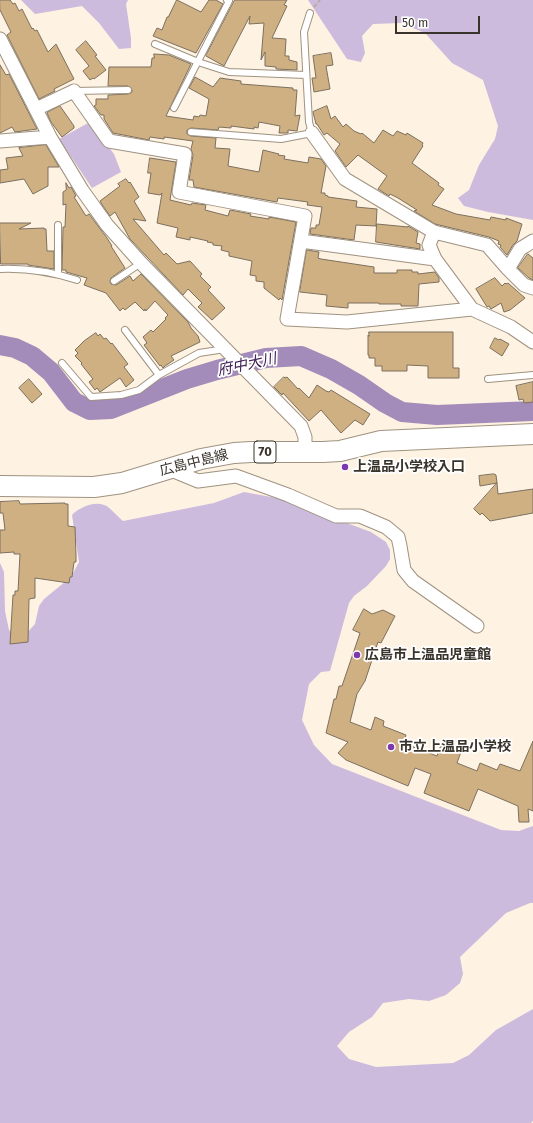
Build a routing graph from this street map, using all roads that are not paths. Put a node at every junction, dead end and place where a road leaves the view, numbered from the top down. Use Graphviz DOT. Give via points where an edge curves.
graph roads {
  1 [pos="227,0"];
  2 [pos="310,13"];
  3 [pos="0,39"];
  4 [pos="155,44"];
  5 [pos="198,62"];
  6 [pos="306,75"];
  7 [pos="128,90"];
  8 [pos="74,91"];
  9 [pos="174,108"];
  10 [pos="36,109"];
  11 [pos="191,132"];
  12 [pos="312,133"];
  13 [pos="50,137"];
  14 [pos="0,141"];
  15 [pos="58,224"];
  16 [pos="434,232"];
  17 [pos="301,241"];
  18 [pos="533,241"];
  19 [pos="435,259"];
  20 [pos="141,263"];
  21 [pos="0,269"];
  22 [pos="508,269"];
  23 [pos="58,274"];
  24 [pos="77,280"];
  25 [pos="114,281"];
  26 [pos="533,288"];
  27 [pos="472,309"];
  28 [pos="125,330"];
  29 [pos="533,342"];
  30 [pos="228,351"];
  31 [pos="62,363"];
  32 [pos="159,375"];
  33 [pos="533,375"];
  34 [pos="488,379"];
  35 [pos="533,434"];
  36 [pos="305,453"];
  37 [pos="169,469"];
  38 [pos="0,486"];
  39 [pos="477,626"];
  1 -- 5 [label="lane" via="230,1"];
  2 -- 6 [label="lane" via="304,32"];
  3 -- 10 [label="street"];
  4 -- 5 [label="lane"];
  5 -- 6 [label="lane" via="229,72"];
  5 -- 9 [label="lane"];
  6 -- 12 [label="lane"];
  7 -- 8 [label="lane"];
  8 -- 10 [label="street"];
  8 -- 17 [label="street" via="109,140 185,154 179,192 305,216"];
  10 -- 13 [label="street"];
  11 -- 12 [label="lane" via="281,139"];
  12 -- 16 [label="street" via="345,179"];
  13 -- 14 [label="street"];
  13 -- 20 [label="street" via="107,225"];
  15 -- 23 [label="lane"];
  16 -- 19 [label="street" via="429,245"];
  16 -- 22 [label="street" via="487,245"];
  17 -- 19 [label="street"];
  17 -- 27 [label="street" via="287,319 347,322"];
  18 -- 22 [label="street" via="520,249"];
  19 -- 27 [label="street"];
  20 -- 25 [label="lane"];
  20 -- 30 [label="street"];
  21 -- 23 [label="lane" via="19,268"];
  22 -- 26 [label="street" via="524,285"];
  23 -- 24 [label="lane"];
  27 -- 29 [label="street" via="511,327"];
  28 -- 32 [label="lane"];
  30 -- 32 [label="lane" via="199,353"];
  30 -- 36 [label="street" via="301,426 305,437"];
  31 -- 32 [label="lane" via="92,397 121,395 139,390"];
  33 -- 34 [label="lane"];
  35 -- 36 [label="main road, 広島中島線 / 70" via="382,442 340,451"];
  36 -- 37 [label="main road, 広島中島線 / 70" via="234,453 201,459"];
  37 -- 38 [label="main road, 広島中島線 / 70" via="122,483 94,488"];
  37 -- 39 [label="street" via="198,481 236,476 336,516 360,516 386,527 398,537 404,570 413,581"];
}
